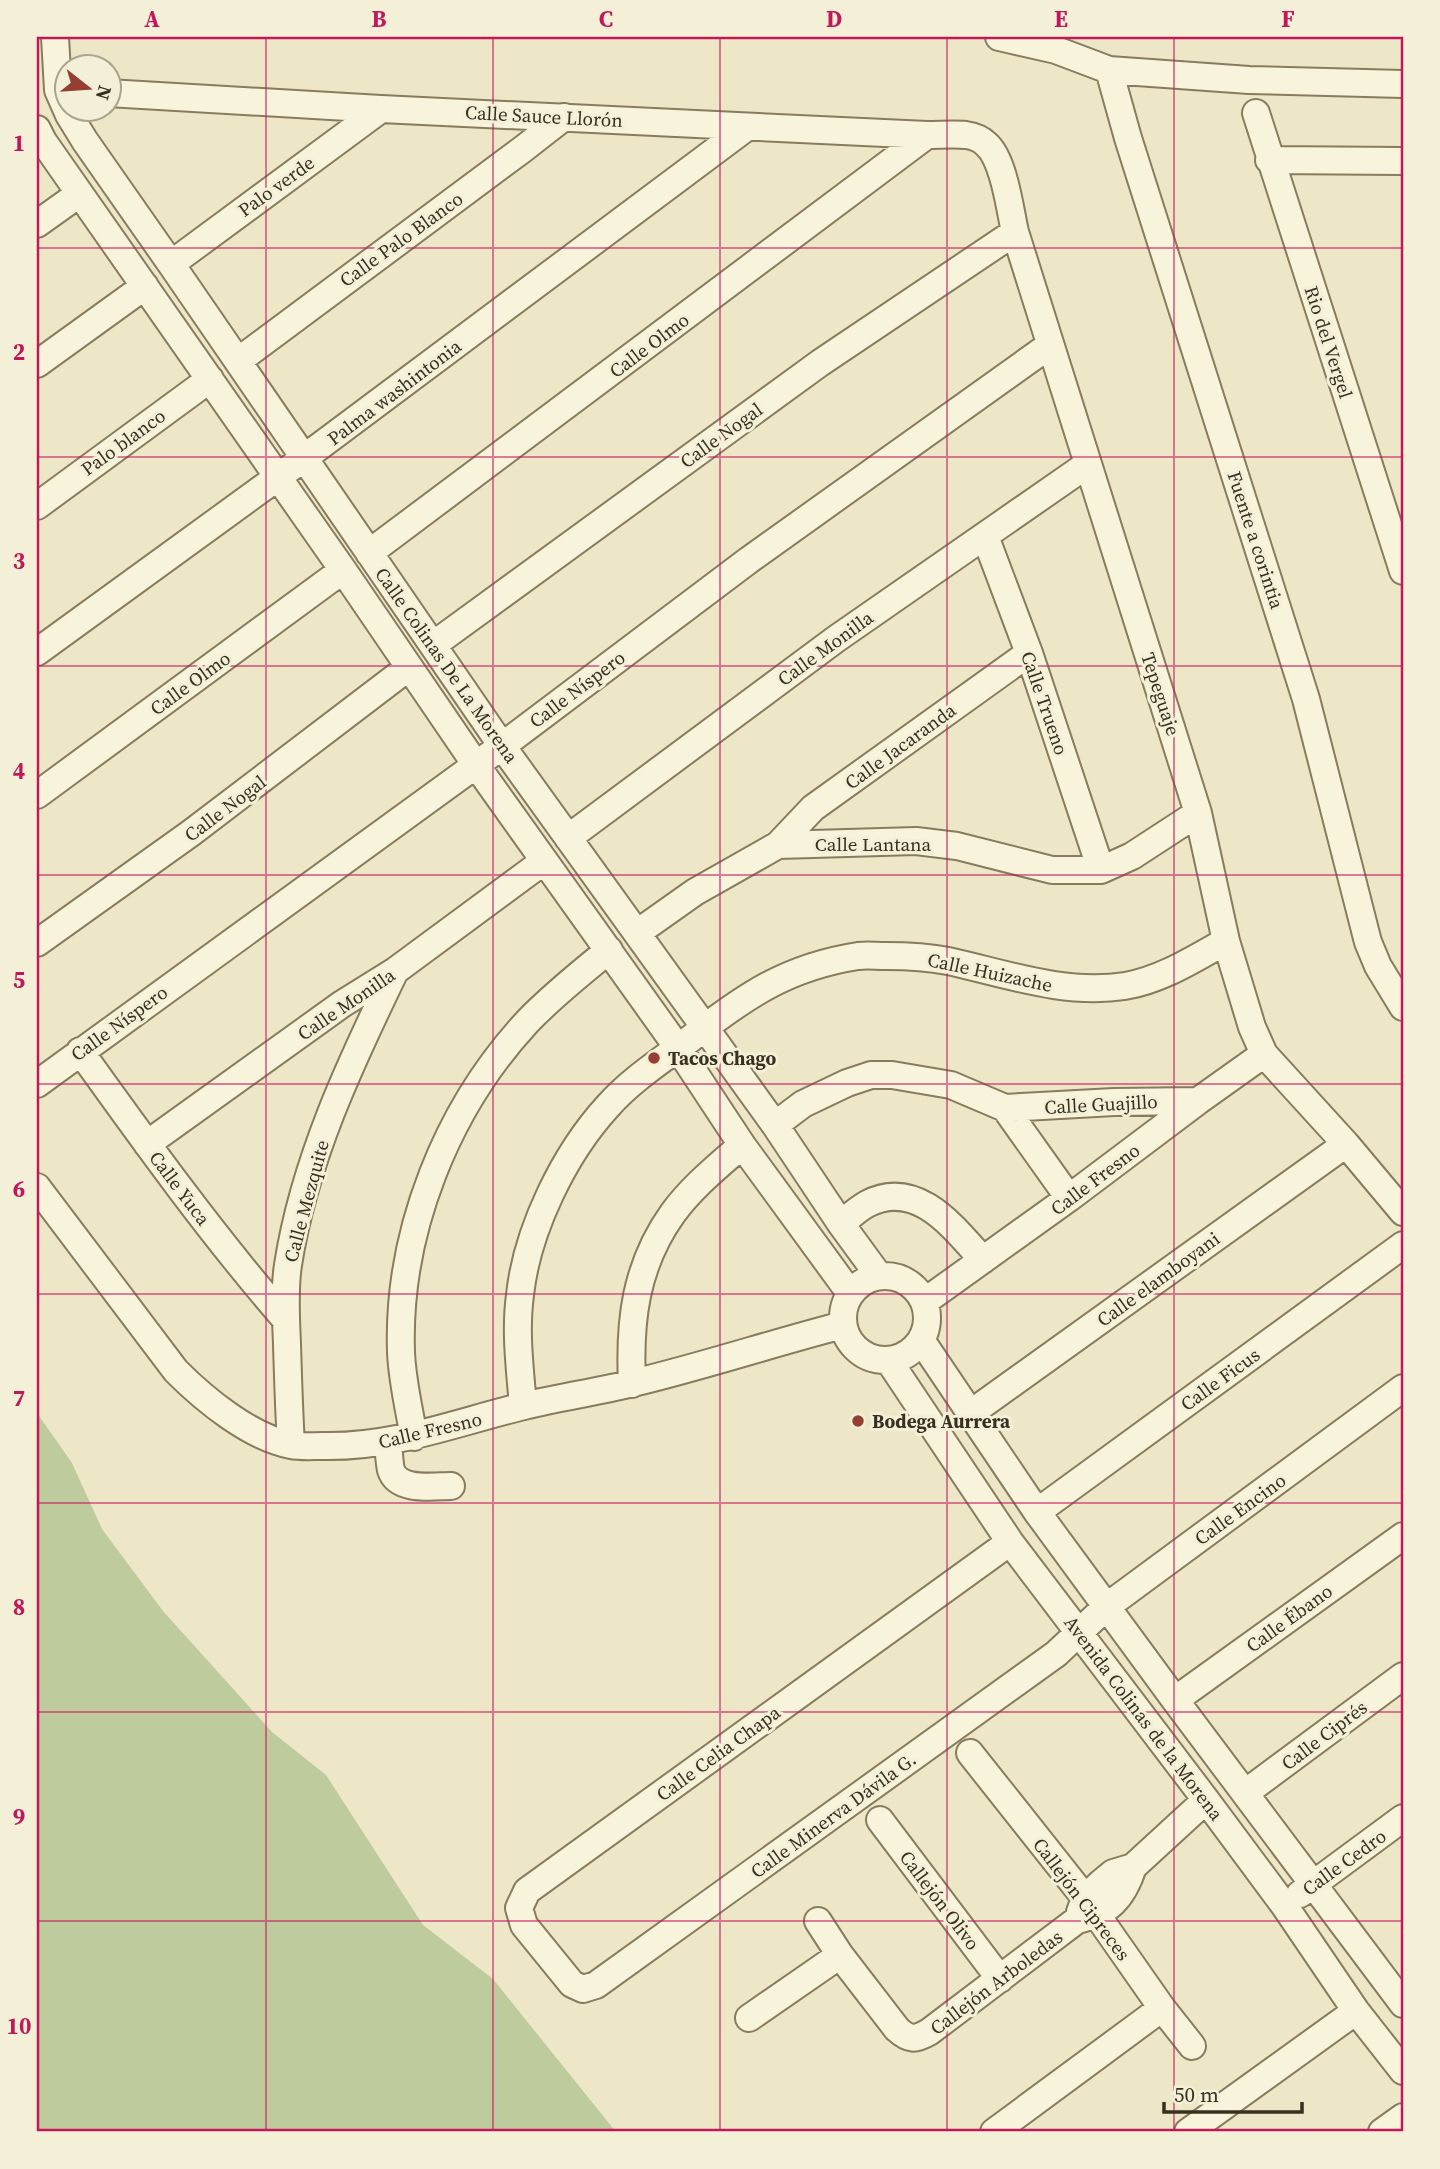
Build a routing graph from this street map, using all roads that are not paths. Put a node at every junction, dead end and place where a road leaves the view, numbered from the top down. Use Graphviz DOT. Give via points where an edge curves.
graph roads {
  1 [pos="1013,38"];
  2 [pos="1109,70"];
  3 [pos="1403,84"];
  4 [pos="122,94"];
  5 [pos="381,109"];
  6 [pos="1255,113"];
  7 [pos="564,117"];
  8 [pos="73,122"];
  9 [pos="747,127"];
  10 [pos="37,129"];
  11 [pos="927,135"];
  12 [pos="980,139"];
  13 [pos="1269,160"];
  14 [pos="1402,165"];
  15 [pos="79,194"];
  16 [pos="37,224"];
  17 [pos="1015,232"];
  18 [pos="172,264"];
  19 [pos="145,286"];
  20 [pos="1050,345"];
  21 [pos="238,361"];
  22 [pos="37,364"];
  23 [pos="210,379"];
  24 [pos="304,458"];
  25 [pos="1088,464"];
  26 [pos="278,477"];
  27 [pos="37,506"];
  28 [pos="985,537"];
  29 [pos="369,553"];
  30 [pos="343,570"];
  31 [pos="1403,571"];
  32 [pos="433,645"];
  33 [pos="37,652"];
  34 [pos="1029,653"];
  35 [pos="409,667"];
  36 [pos="502,746"];
  37 [pos="476,765"];
  38 [pos="37,795"];
  39 [pos="1198,813"];
  40 [pos="568,838"];
  41 [pos="778,845"];
  42 [pos="544,860"];
  43 [pos="1101,870"];
  44 [pos="637,933"];
  45 [pos="1226,941"];
  46 [pos="37,943"];
  47 [pos="609,950"];
  48 [pos="395,971"];
  49 [pos="1403,1007"];
  50 [pos="703,1028"];
  51 [pos="678,1048"];
  52 [pos="80,1051"];
  53 [pos="1264,1054"];
  54 [pos="37,1084"];
  55 [pos="1198,1101"];
  56 [pos="1004,1108"];
  57 [pos="775,1125"];
  58 [pos="147,1144"];
  59 [pos="1346,1144"];
  60 [pos="742,1145"];
  61 [pos="37,1187"];
  62 [pos="1069,1198"];
  63 [pos="1403,1212"];
  64 [pos="841,1224"];
  65 [pos="1403,1245"];
  66 [pos="984,1260"];
  67 [pos="879,1276"];
  68 [pos="850,1293"];
  69 [pos="924,1303"];
  70 [pos="286,1320"];
  71 [pos="843,1325"];
  72 [pos="921,1340"];
  73 [pos="889,1361"];
  74 [pos="632,1384"];
  75 [pos="1403,1388"];
  76 [pos="523,1406"];
  77 [pos="971,1413"];
  78 [pos="414,1437"];
  79 [pos="388,1442"];
  80 [pos="291,1445"];
  81 [pos="452,1486"];
  82 [pos="1037,1512"];
  83 [pos="1403,1536"];
  84 [pos="1010,1542"];
  85 [pos="1106,1608"];
  86 [pos="1079,1632"];
  87 [pos="1403,1676"];
  88 [pos="1175,1700"];
  89 [pos="970,1753"];
  90 [pos="1245,1793"];
  91 [pos="1206,1800"];
  92 [pos="1403,1818"];
  93 [pos="880,1820"];
  94 [pos="1314,1884"];
  95 [pos="1284,1905"];
  96 [pos="1086,1911"];
  97 [pos="818,1922"];
  98 [pos="840,1955"];
  99 [pos="1394,1971"];
  100 [pos="1000,1979"];
  101 [pos="583,1989"];
  102 [pos="1403,2004"];
  103 [pos="1162,2008"];
  104 [pos="1356,2011"];
  105 [pos="749,2018"];
  106 [pos="1192,2046"];
  107 [pos="1403,2071"];
  108 [pos="1403,2117"];
  109 [pos="994,2132"];
  110 [pos="1188,2132"];
  111 [pos="1382,2132"];
  1 -- 2 [label="street"];
  2 -- 3 [label="street"];
  2 -- 49 [label="street, Fuente a corintia" via="1306,699 1368,942"];
  4 -- 5 [label="street, Calle Sauce Llorón"];
  5 -- 7 [label="street, Calle Sauce Llorón"];
  5 -- 18 [label="street, Palo verde"];
  6 -- 13 [label="street, Rio del Vergel"];
  7 -- 9 [label="street, Calle Sauce Llorón"];
  7 -- 21 [label="street, Calle Palo Blanco"];
  8 -- 18 [label="street, Calle Colinas De La Morena"];
  9 -- 11 [label="street, Calle Sauce Llorón"];
  9 -- 24 [label="street, Palma washintonia"];
  10 -- 15 [label="street, Calle Colinas De La Morena"];
  11 -- 12 [label="street, Calle Sauce Llorón"];
  11 -- 29 [label="street, Calle Olmo"];
  12 -- 17 [label="street, Tepeguaje" via="995,155"];
  13 -- 14 [label="street"];
  13 -- 31 [label="street, Rio del Vergel"];
  15 -- 16 [label="street"];
  15 -- 19 [label="street, Calle Colinas De La Morena"];
  17 -- 20 [label="street, Tepeguaje"];
  17 -- 32 [label="street, Calle Nogal" via="820,363"];
  18 -- 21 [label="street, Calle Colinas De La Morena"];
  19 -- 22 [label="street"];
  19 -- 23 [label="street, Calle Colinas De La Morena"];
  20 -- 25 [label="street, Tepeguaje"];
  20 -- 36 [label="street, Calle Níspero" via="749,560"];
  21 -- 24 [label="street, Calle Colinas De La Morena"];
  23 -- 26 [label="street, Calle Colinas De La Morena"];
  23 -- 27 [label="street, Palo blanco"];
  24 -- 26 [label="street, Palma washintonia"];
  24 -- 29 [label="street, Calle Colinas De La Morena"];
  25 -- 28 [label="street, Calle Monilla"];
  25 -- 39 [label="street, Tepeguaje"];
  26 -- 30 [label="street, Calle Colinas De La Morena"];
  26 -- 33 [label="street, Palma washintonia"];
  28 -- 34 [label="street, Calle Trueno"];
  28 -- 40 [label="street, Calle Monilla" via="836,639"];
  29 -- 32 [label="street, Calle Colinas De La Morena"];
  30 -- 35 [label="street, Calle Colinas De La Morena"];
  30 -- 38 [label="street, Calle Olmo"];
  32 -- 36 [label="street, Calle Colinas De La Morena"];
  34 -- 41 [label="street, Calle Jacaranda" via="813,808"];
  34 -- 43 [label="street, Calle Trueno"];
  35 -- 37 [label="street, Calle Colinas De La Morena"];
  35 -- 46 [label="street, Calle Nogal" via="191,834"];
  36 -- 37 [label="street, Calle Níspero"];
  36 -- 40 [label="street, Calle Colinas De La Morena"];
  37 -- 42 [label="street, Calle Colinas De La Morena"];
  37 -- 52 [label="street, Calle Níspero"];
  39 -- 43 [label="street, Calle Lantana" via="1132,856"];
  39 -- 45 [label="street, Tepeguaje"];
  40 -- 44 [label="street, Calle Colinas De La Morena"];
  41 -- 43 [label="street, Calle Lantana" via="916,841 968,848 1052,870"];
  41 -- 44 [label="street, Calle Lantana" via="695,892"];
  42 -- 47 [label="street, Calle Colinas De La Morena"];
  42 -- 48 [label="street, Calle Monilla"];
  44 -- 50 [label="street, Calle Colinas De La Morena"];
  45 -- 50 [label="street, Calle Huizache" via="1164,974 1126,986 1084,989 1045,985 946,960 860,956 807,968 769,983"];
  45 -- 53 [label="street, Tepeguaje"];
  47 -- 51 [label="street, Calle Colinas De La Morena"];
  47 -- 78 [label="street" via="528,1021 465,1108 440,1156 420,1212 402,1315 401,1354"];
  48 -- 58 [label="street, Calle Monilla"];
  48 -- 70 [label="street, Calle Mezquite" via="364,1034 314,1160 287,1266"];
  50 -- 51 [label="street, Calle Huizache"];
  50 -- 57 [label="street, Calle Colinas De La Morena"];
  51 -- 60 [label="street, Calle Colinas De La Morena"];
  51 -- 76 [label="street, Calle Huizache" via="608,1105 562,1169 544,1208 520,1294"];
  52 -- 54 [label="street, Calle Níspero"];
  52 -- 58 [label="street, Calle Yuca"];
  53 -- 55 [label="street, Calle Fresno"];
  53 -- 59 [label="street, Tepeguaje"];
  55 -- 56 [label="street, Calle Guajillo"];
  55 -- 62 [label="street, Calle Fresno"];
  56 -- 57 [label="street, Calle Guajillo" via="951,1085 871,1075 803,1104"];
  56 -- 62 [label="street, Calle Guajillo"];
  57 -- 64 [label="street, Calle Colinas De La Morena"];
  58 -- 70 [label="street, Calle Yuca"];
  59 -- 63 [label="street, Tepeguaje"];
  59 -- 77 [label="street, Calle elamboyani"];
  60 -- 68 [label="street, Calle Colinas De La Morena"];
  60 -- 74 [label="street" via="673,1213 654,1245 632,1320"];
  61 -- 80 [label="street, Calle Fresno" via="185,1379 231,1418"];
  62 -- 66 [label="street, Calle Fresno"];
  64 -- 66 [label="street" via="866,1205 895,1196 906,1198 941,1214"];
  64 -- 67 [label="street, Calle Colinas De La Morena"];
  65 -- 82 [label="street, Calle Ficus"];
  66 -- 69 [label="street, Calle Fresno"];
  67 -- 68 [label="street"];
  67 -- 69 [label="street" via="901,1279"];
  68 -- 71 [label="street"];
  69 -- 72 [label="street" via="926,1328"];
  70 -- 80 [label="street, Calle Mezquite"];
  71 -- 73 [label="street" via="846,1337 864,1356"];
  71 -- 74 [label="street, Calle Fresno"];
  72 -- 73 [label="street" via="913,1350"];
  72 -- 77 [label="street, Avenida Colinas de la Morena"];
  73 -- 84 [label="street, Avenida Colinas de la Morena"];
  74 -- 76 [label="street, Calle Fresno"];
  75 -- 85 [label="street, Calle Encino"];
  76 -- 78 [label="street, Calle Fresno"];
  77 -- 82 [label="street, Avenida Colinas de la Morena"];
  78 -- 79 [label="street, Calle Fresno"];
  79 -- 80 [label="street, Calle Fresno" via="340,1447"];
  79 -- 81 [label="street" via="392,1472 401,1482"];
  82 -- 85 [label="street, Avenida Colinas de la Morena"];
  83 -- 88 [label="street, Calle Ébano"];
  84 -- 86 [label="street, Avenida Colinas de la Morena"];
  84 -- 101 [label="street, Calle Celia Chapa" via="527,1891 519,1908 524,1925 572,1984"];
  85 -- 86 [label="street, Calle Encino"];
  85 -- 88 [label="street, Avenida Colinas de la Morena"];
  86 -- 91 [label="street, Avenida Colinas de la Morena"];
  86 -- 101 [label="street, Calle Minerva Dávila G." via="1012,1687 596,1985"];
  87 -- 90 [label="street, Calle Ciprés"];
  88 -- 90 [label="street, Avenida Colinas de la Morena"];
  89 -- 96 [label="street, Callejón Cipreces"];
  90 -- 94 [label="street, Avenida Colinas de la Morena"];
  91 -- 95 [label="street, Avenida Colinas de la Morena"];
  91 -- 96 [label="street, Callejón Arboledas" via="1133,1867 1113,1873"];
  92 -- 94 [label="street, Calle Cedro"];
  93 -- 100 [label="street, Callejón Olivo"];
  94 -- 95 [label="street, Calle Cedro"];
  94 -- 99 [label="street, Avenida Colinas de la Morena"];
  95 -- 104 [label="street, Avenida Colinas de la Morena"];
  96 -- 100 [label="street, Callejón Arboledas"];
  96 -- 103 [label="street, Callejón Cipreces"];
  97 -- 98 [label="street"];
  98 -- 100 [label="street, Callejón Arboledas" via="897,2029 912,2039 929,2032"];
  98 -- 105 [label="street"];
  99 -- 102 [label="street, Avenida Colinas de la Morena"];
  103 -- 106 [label="street, Callejón Cipreces"];
  103 -- 109 [label="street"];
  104 -- 107 [label="street, Avenida Colinas de la Morena"];
  104 -- 110 [label="street"];
  108 -- 111 [label="street"];
}
